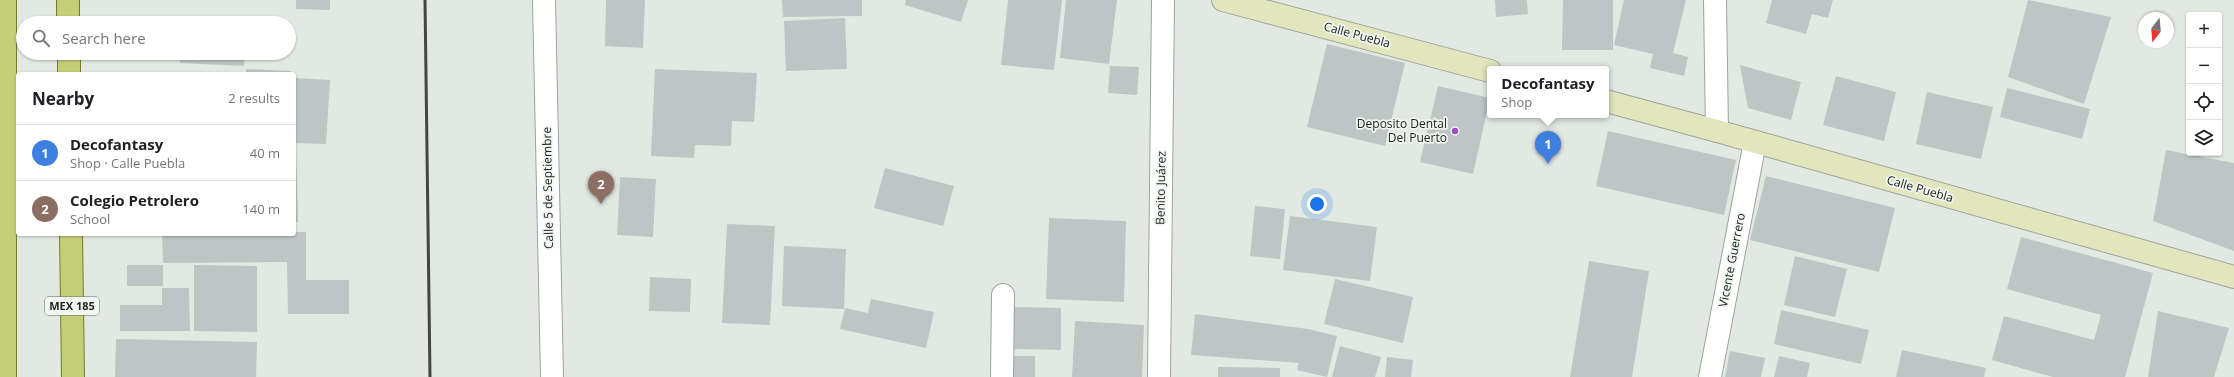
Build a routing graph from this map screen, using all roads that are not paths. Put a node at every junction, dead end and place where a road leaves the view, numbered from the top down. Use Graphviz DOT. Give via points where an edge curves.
graph roads {
  1 [pos="5,0"];
  2 [pos="68,0"];
  3 [pos="544,0"];
  4 [pos="1163,0"];
  5 [pos="1223,0"];
  6 [pos="1715,0"];
  7 [pos="68,16"];
  8 [pos="69,60"];
  9 [pos="1487,70"];
  10 [pos="69,72"];
  11 [pos="1609,103"];
  12 [pos="1717,131"];
  13 [pos="1755,142"];
  14 [pos="71,236"];
  15 [pos="2234,278"];
  16 [pos="1003,295"];
  17 [pos="5,377"];
  18 [pos="73,377"];
  19 [pos="552,377"];
  20 [pos="1002,377"];
  21 [pos="1159,377"];
  22 [pos="1710,377"];
  1 -- 17 [label="main road"];
  2 -- 7 [label="main road"];
  3 -- 19 [label="street, Calle 5 de Septiembre"];
  4 -- 21 [label="street, Benito Juárez"];
  5 -- 9 [label="street, Calle Puebla"];
  6 -- 12 [label="street"];
  8 -- 10 [label="main road"];
  11 -- 12 [label="street, Calle Puebla"];
  12 -- 13 [label="street, Calle Puebla"];
  13 -- 15 [label="street, Calle Puebla"];
  13 -- 22 [label="street, Vicente Guerrero"];
  14 -- 18 [label="main road, MEX 185"];
  16 -- 20 [label="street"];
}
